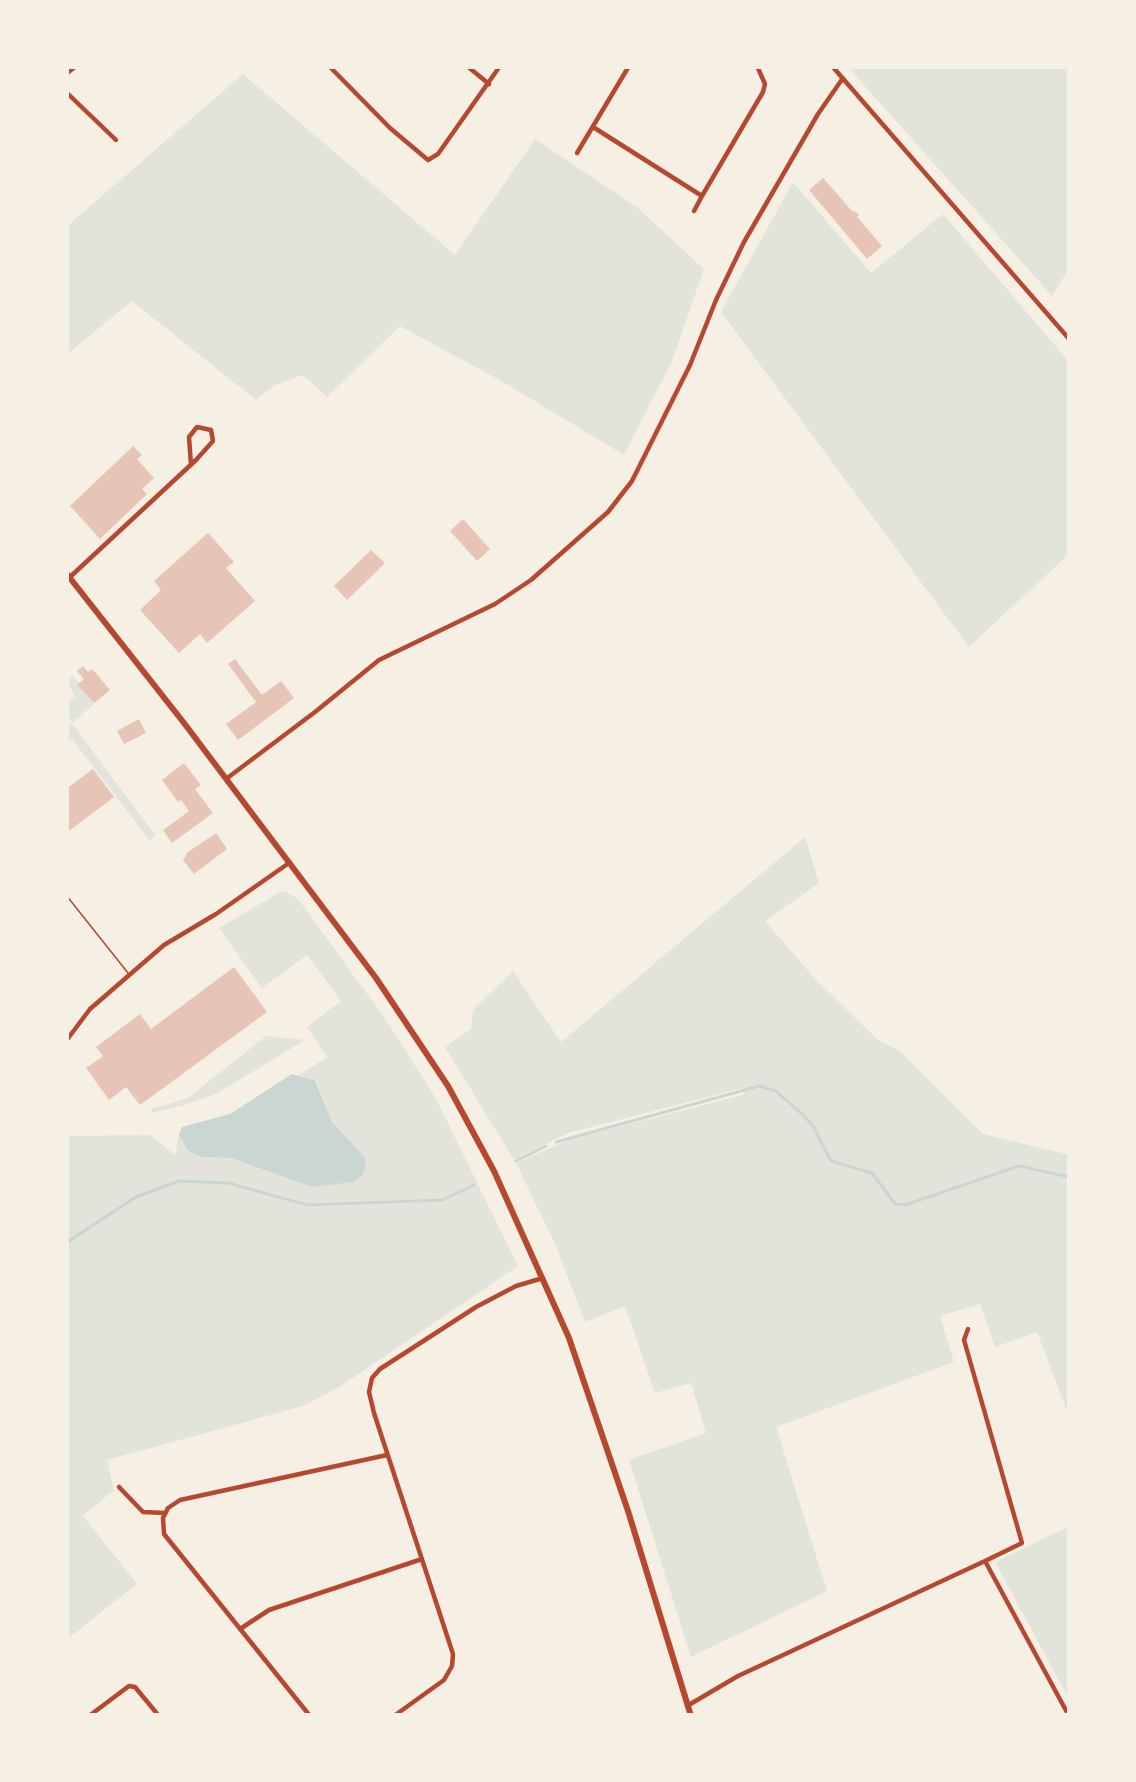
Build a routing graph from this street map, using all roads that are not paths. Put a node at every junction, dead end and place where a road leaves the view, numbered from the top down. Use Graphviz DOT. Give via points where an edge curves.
graph roads {
  1 [pos="76,66"];
  2 [pos="329,66"];
  3 [pos="467,66"];
  4 [pos="500,66"];
  5 [pos="629,66"];
  6 [pos="757,66"];
  7 [pos="832,66"];
  8 [pos="66,74"];
  9 [pos="842,78"];
  10 [pos="489,84"];
  11 [pos="66,92"];
  12 [pos="593,127"];
  13 [pos="116,140"];
  14 [pos="577,153"];
  15 [pos="702,196"];
  16 [pos="694,211"];
  17 [pos="1070,340"];
  18 [pos="191,465"];
  19 [pos="68,575"];
  20 [pos="226,779"];
  21 [pos="290,863"];
  22 [pos="66,895"];
  23 [pos="128,974"];
  24 [pos="66,1041"];
  25 [pos="543,1278"];
  26 [pos="968,1329"];
  27 [pos="387,1455"];
  28 [pos="119,1487"];
  29 [pos="164,1513"];
  30 [pos="422,1559"];
  31 [pos="985,1561"];
  32 [pos="240,1629"];
  33 [pos="688,1706"];
  34 [pos="89,1716"];
  35 [pos="159,1716"];
  36 [pos="310,1716"];
  37 [pos="396,1716"];
  38 [pos="691,1716"];
  39 [pos="1069,1716"];
  1 -- 8 [label="street"];
  2 -- 10 [label="street" via="428,160"];
  3 -- 10 [label="street"];
  4 -- 10 [label="street"];
  5 -- 12 [label="street"];
  6 -- 15 [label="street" via="763,92"];
  7 -- 9 [label="street"];
  9 -- 17 [label="street"];
  9 -- 20 [label="street" via="744,242 632,481 608,512 532,580 379,660"];
  11 -- 13 [label="street"];
  12 -- 14 [label="street"];
  12 -- 15 [label="street"];
  15 -- 16 [label="street"];
  18 -- 18 [label="street" via="213,441 211,430 197,427 189,437"];
  18 -- 19 [label="street"];
  19 -- 20 [label="main road"];
  20 -- 21 [label="main road"];
  21 -- 23 [label="street"];
  21 -- 25 [label="main road" via="448,1086"];
  22 -- 23 [label="lane"];
  23 -- 24 [label="street"];
  25 -- 27 [label="street" via="476,1307 372,1378"];
  25 -- 33 [label="main road" via="587,1386"];
  26 -- 31 [label="street" via="964,1340 1022,1543"];
  27 -- 29 [label="street" via="180,1500"];
  27 -- 30 [label="street"];
  28 -- 29 [label="street" via="143,1512"];
  29 -- 32 [label="street" via="164,1534"];
  30 -- 32 [label="street" via="269,1610"];
  30 -- 37 [label="street" via="452,1666"];
  31 -- 33 [label="street"];
  31 -- 39 [label="street"];
  32 -- 36 [label="street"];
  33 -- 38 [label="main road"];
  34 -- 35 [label="street" via="129,1686"];
}
